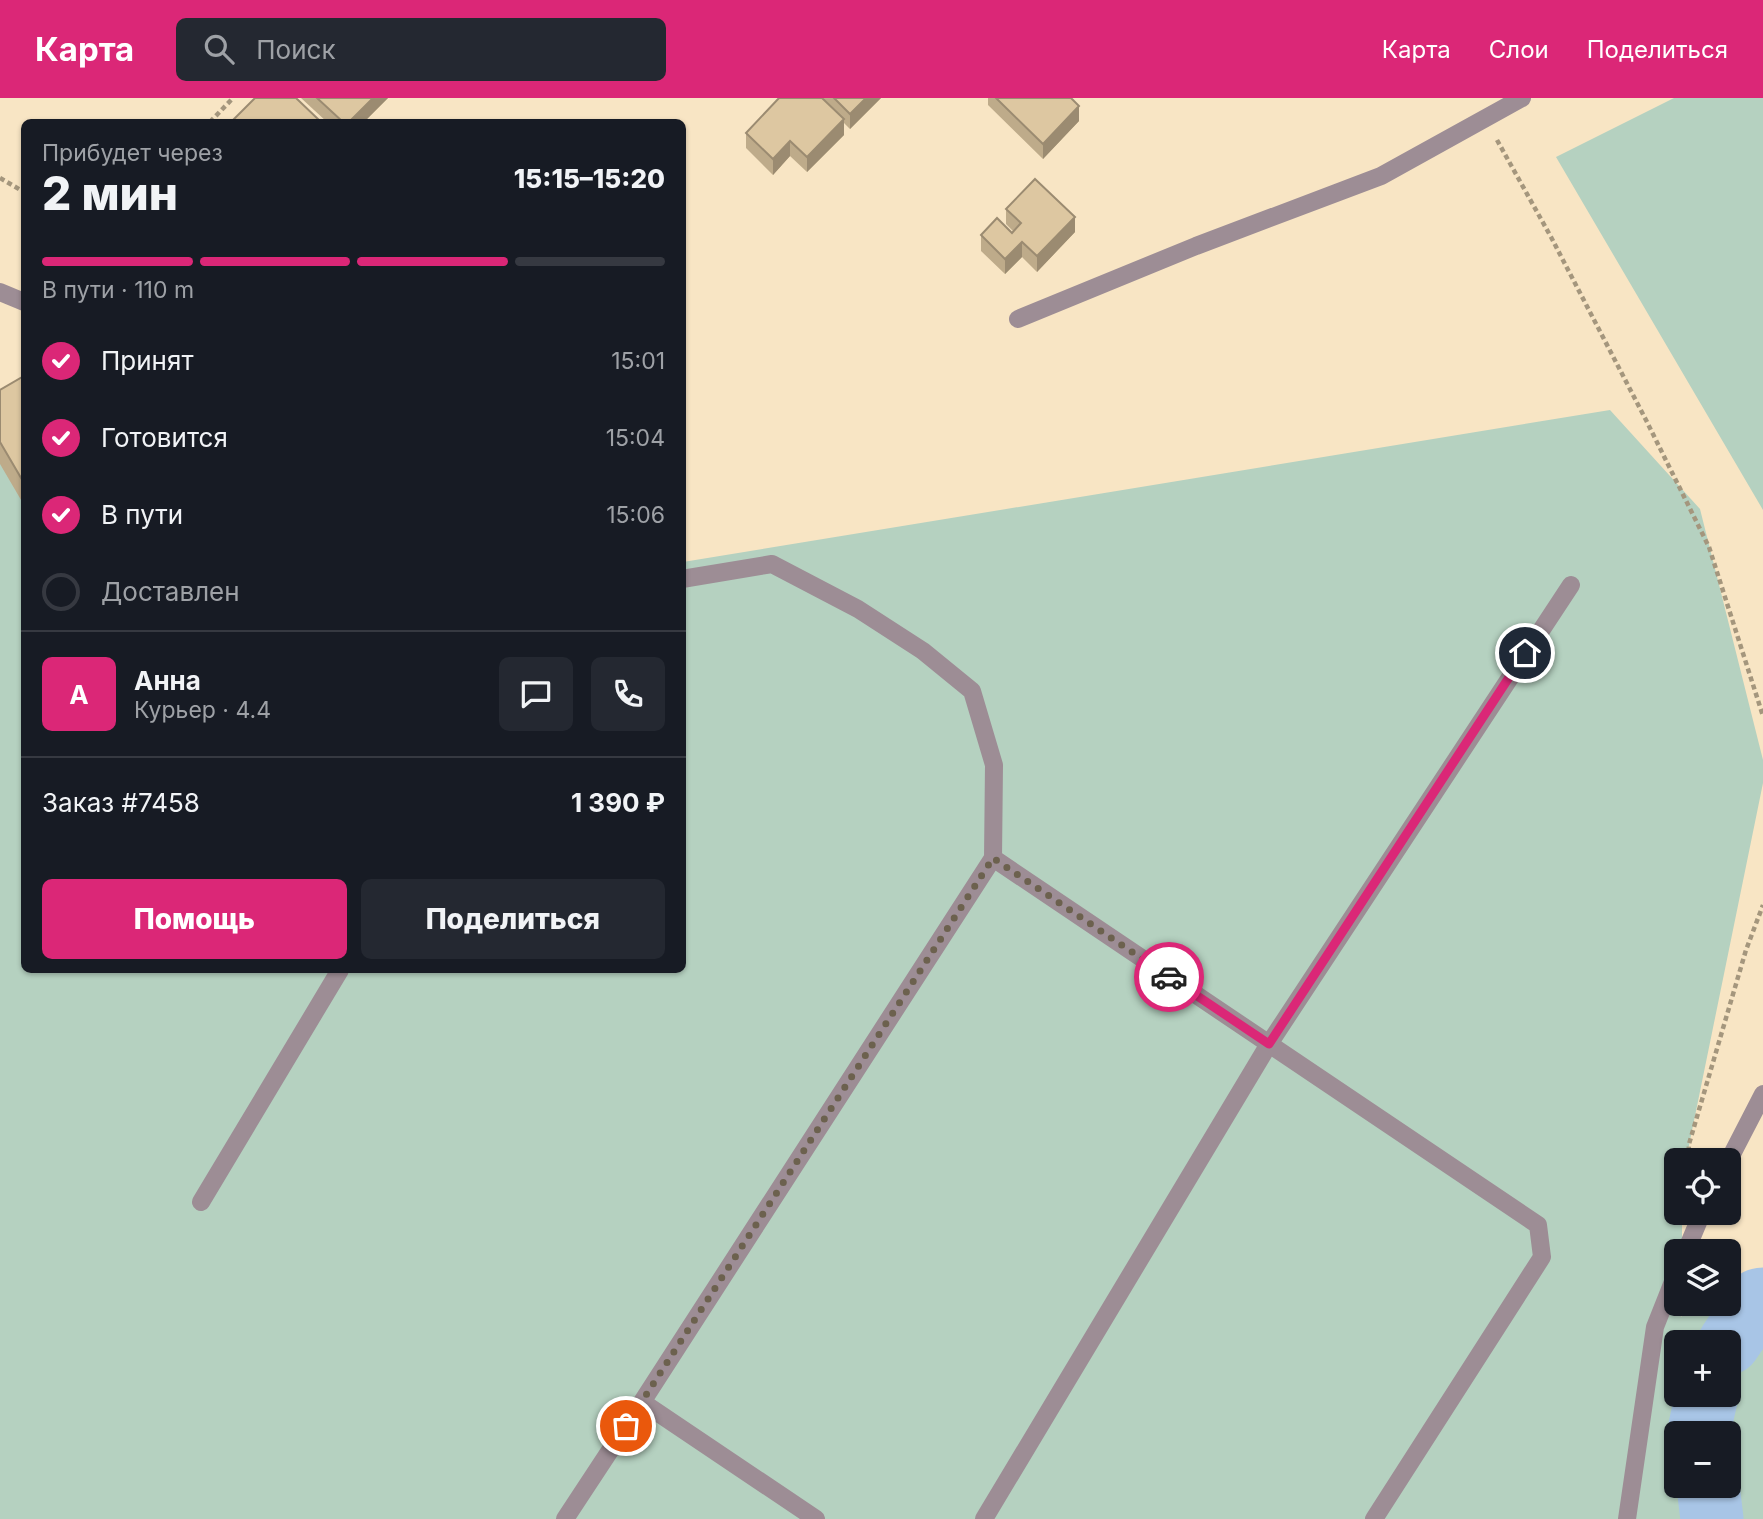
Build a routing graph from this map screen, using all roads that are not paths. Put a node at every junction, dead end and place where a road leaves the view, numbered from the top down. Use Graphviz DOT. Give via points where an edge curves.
graph roads {
  1 [pos="1522,98"];
  2 [pos="0,292"];
  3 [pos="21,301"];
  4 [pos="1018,320"];
  5 [pos="686,578"];
  6 [pos="1571,585"];
  7 [pos="993,858"];
  8 [pos="338,973"];
  9 [pos="1269,1044"];
  10 [pos="1763,1094"];
  11 [pos="1735,1148"];
  12 [pos="201,1202"];
  13 [pos="1664,1304"];
  14 [pos="642,1402"];
  15 [pos="565,1519"];
  16 [pos="816,1519"];
  17 [pos="984,1519"];
  18 [pos="1374,1519"];
  19 [pos="1627,1519"];
  1 -- 4 [label="lane" via="1381,176"];
  2 -- 3 [label="lane"];
  5 -- 7 [label="lane" via="772,564 859,609 923,651 972,691 994,765"];
  6 -- 9 [label="lane"];
  7 -- 9 [label="lane"];
  7 -- 14 [label="lane"];
  8 -- 12 [label="lane"];
  9 -- 17 [label="lane"];
  9 -- 18 [label="lane" via="1538,1225 1542,1257"];
  10 -- 11 [label="lane"];
  13 -- 19 [label="lane" via="1655,1327"];
  14 -- 15 [label="lane"];
  14 -- 16 [label="lane"];
}
